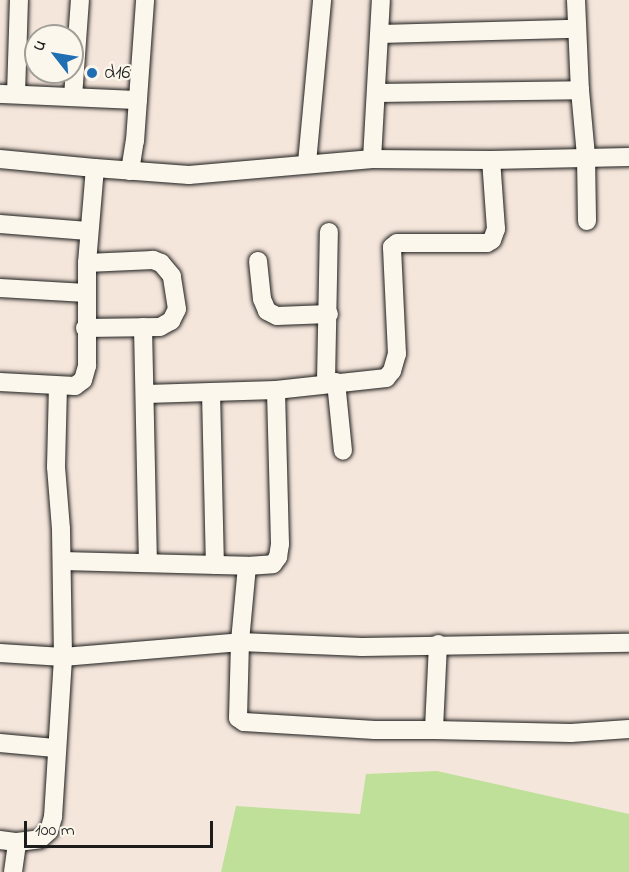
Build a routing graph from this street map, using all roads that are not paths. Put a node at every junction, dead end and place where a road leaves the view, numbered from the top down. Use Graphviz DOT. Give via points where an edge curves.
graph roads {
  1 [pos="19,0"];
  2 [pos="80,0"];
  3 [pos="145,0"];
  4 [pos="322,0"];
  5 [pos="381,0"];
  6 [pos="576,0"];
  7 [pos="576,29"];
  8 [pos="380,34"];
  9 [pos="580,90"];
  10 [pos="377,93"];
  11 [pos="8,94"];
  12 [pos="72,98"];
  13 [pos="138,100"];
  14 [pos="586,156"];
  15 [pos="629,157"];
  16 [pos="0,159"];
  17 [pos="372,159"];
  18 [pos="491,160"];
  19 [pos="307,163"];
  20 [pos="95,168"];
  21 [pos="130,171"];
  22 [pos="587,221"];
  23 [pos="0,224"];
  24 [pos="88,231"];
  25 [pos="329,232"];
  26 [pos="258,261"];
  27 [pos="87,263"];
  28 [pos="0,288"];
  29 [pos="86,294"];
  30 [pos="329,314"];
  31 [pos="143,327"];
  32 [pos="85,328"];
  33 [pos="0,382"];
  34 [pos="331,382"];
  35 [pos="58,387"];
  36 [pos="276,390"];
  37 [pos="211,392"];
  38 [pos="146,394"];
  39 [pos="343,451"];
  40 [pos="62,561"];
  41 [pos="148,563"];
  42 [pos="215,565"];
  43 [pos="247,566"];
  44 [pos="240,642"];
  45 [pos="629,643"];
  46 [pos="438,644"];
  47 [pos="0,653"];
  48 [pos="63,657"];
  49 [pos="629,729"];
  50 [pos="434,730"];
  51 [pos="0,743"];
  52 [pos="55,748"];
  53 [pos="9,841"];
  54 [pos="13,872"];
  1 -- 11 [label="street"];
  2 -- 12 [label="street"];
  3 -- 13 [label="street"];
  4 -- 19 [label="street"];
  5 -- 8 [label="street"];
  6 -- 7 [label="street"];
  7 -- 8 [label="street"];
  7 -- 9 [label="street"];
  8 -- 10 [label="street"];
  9 -- 10 [label="street"];
  9 -- 14 [label="street"];
  10 -- 17 [label="street"];
  11 -- 12 [label="street"];
  12 -- 13 [label="street"];
  13 -- 21 [label="street"];
  14 -- 15 [label="street"];
  14 -- 18 [label="street"];
  14 -- 22 [label="street"];
  16 -- 20 [label="street"];
  17 -- 18 [label="street"];
  17 -- 19 [label="street"];
  18 -- 34 [label="street" via="494,238 487,243 394,244 397,354 392,371 383,380"];
  19 -- 21 [label="street" via="189,175"];
  20 -- 21 [label="street"];
  20 -- 24 [label="street"];
  23 -- 24 [label="street"];
  24 -- 27 [label="street"];
  25 -- 30 [label="street"];
  26 -- 30 [label="street" via="261,299 271,314"];
  27 -- 29 [label="street"];
  27 -- 31 [label="street" via="153,260 166,266 172,276 177,313 167,324"];
  28 -- 29 [label="street"];
  29 -- 32 [label="street"];
  30 -- 34 [label="street"];
  31 -- 32 [label="street"];
  31 -- 38 [label="street"];
  32 -- 35 [label="street" via="87,366 83,380 75,386"];
  33 -- 35 [label="street"];
  34 -- 36 [label="street"];
  34 -- 39 [label="street"];
  35 -- 40 [label="street" via="56,467"];
  36 -- 37 [label="street"];
  36 -- 43 [label="street" via="278,557 270,565"];
  37 -- 38 [label="street"];
  37 -- 42 [label="street"];
  38 -- 41 [label="street"];
  40 -- 41 [label="street"];
  40 -- 48 [label="street"];
  41 -- 42 [label="street"];
  42 -- 43 [label="street"];
  43 -- 44 [label="street"];
  44 -- 46 [label="street"];
  44 -- 48 [label="street"];
  44 -- 50 [label="street" via="236,714 244,722"];
  45 -- 46 [label="street"];
  46 -- 50 [label="street"];
  47 -- 48 [label="street"];
  48 -- 52 [label="street"];
  49 -- 50 [label="street" via="571,733"];
  51 -- 52 [label="street"];
  52 -- 53 [label="street" via="49,831 40,839"];
  53 -- 54 [label="street"];
}
